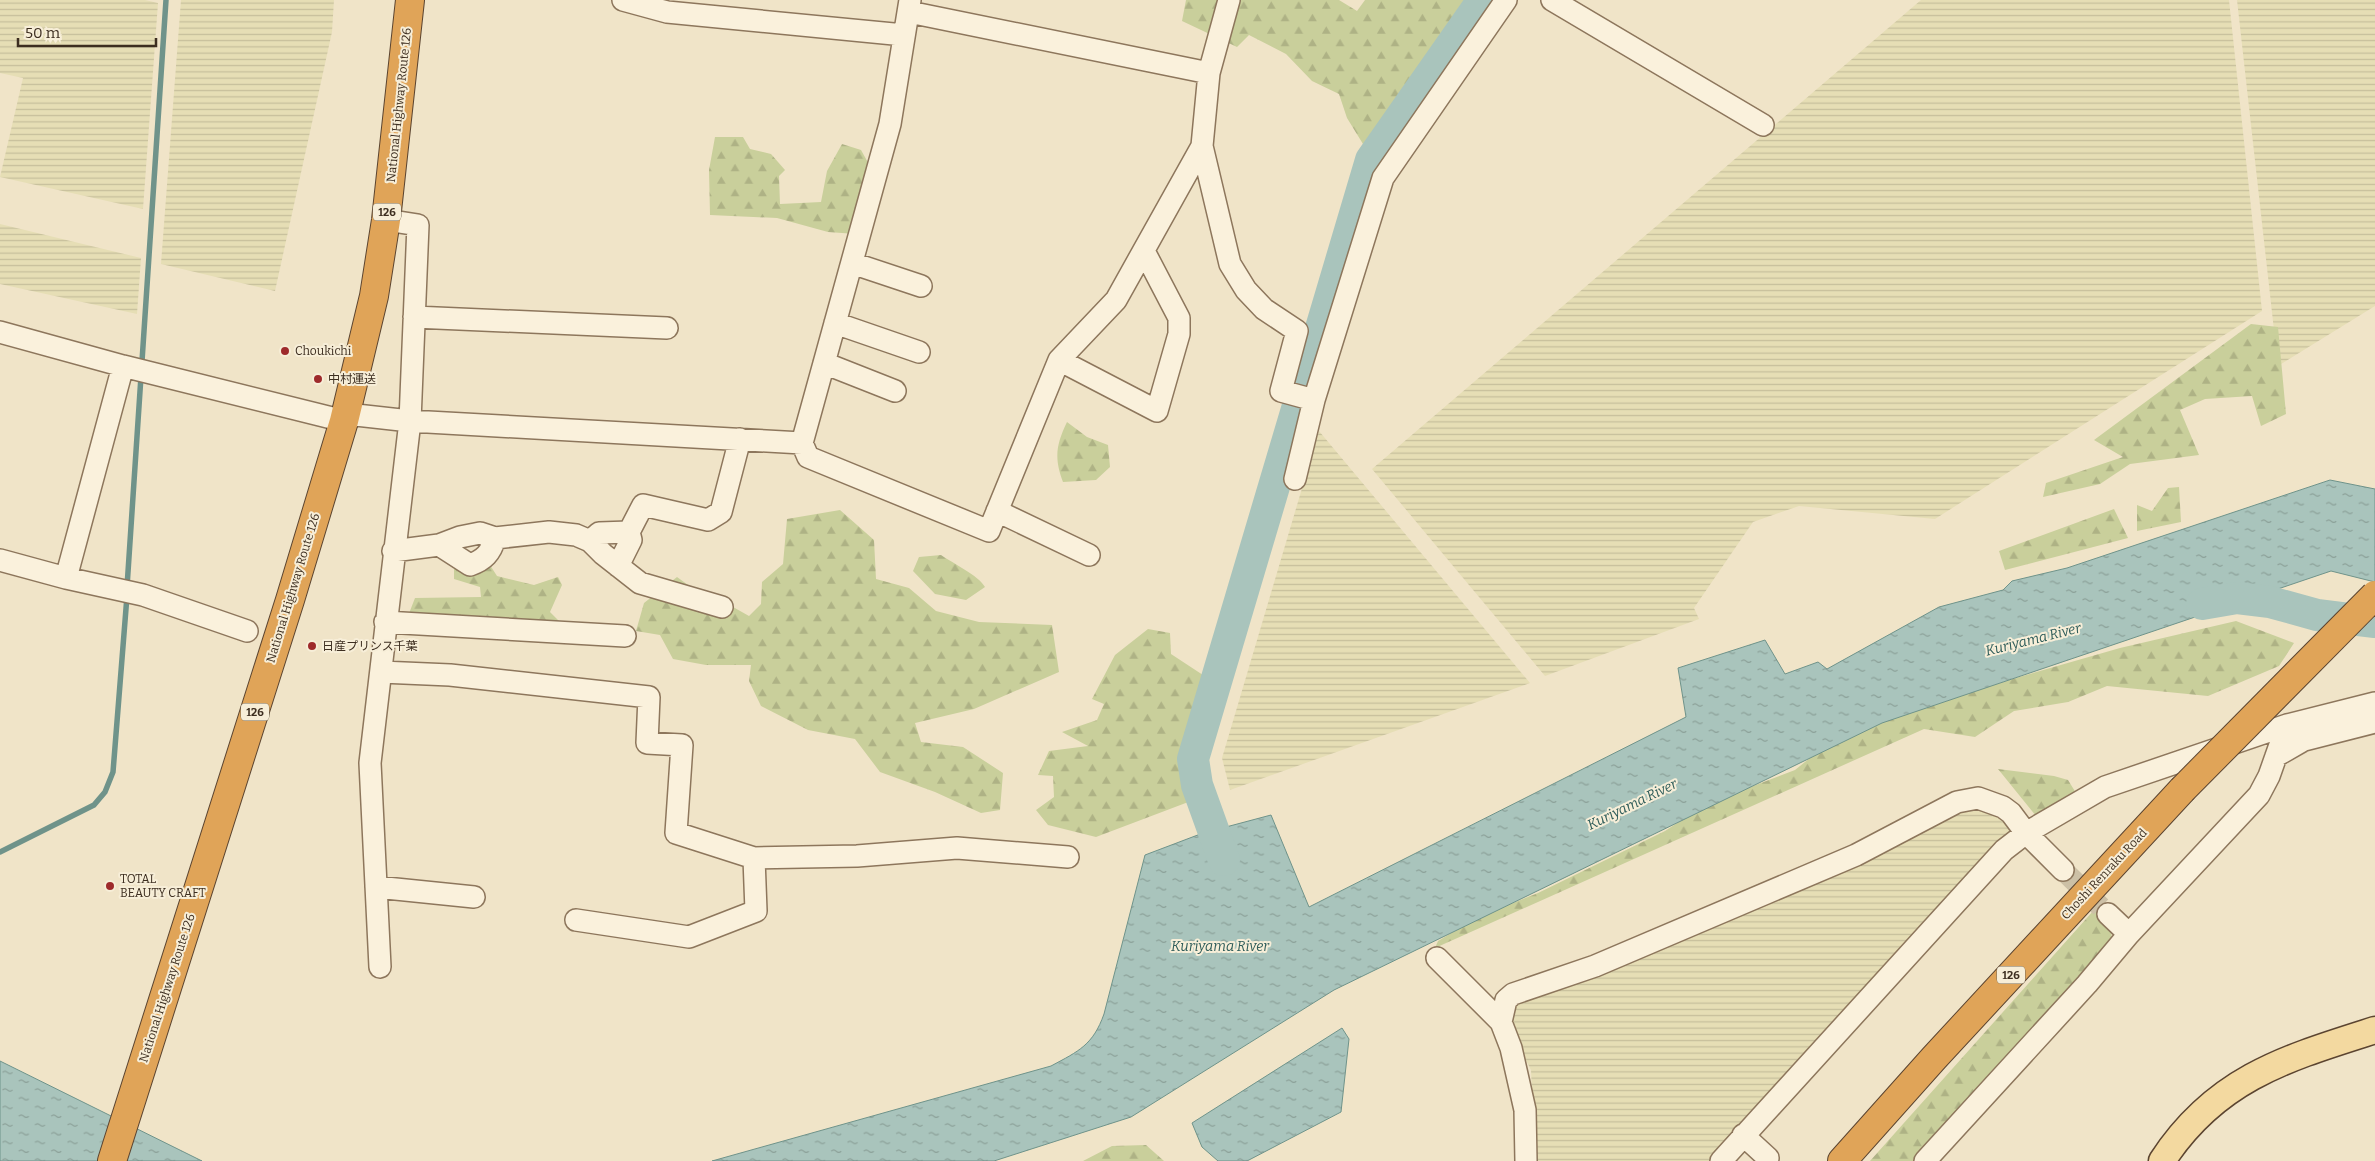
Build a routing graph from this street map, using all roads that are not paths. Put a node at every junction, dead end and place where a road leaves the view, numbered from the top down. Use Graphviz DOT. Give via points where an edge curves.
graph roads {
  1 [pos="410,0"];
  2 [pos="623,0"];
  3 [pos="1230,0"];
  4 [pos="1506,0"];
  5 [pos="1552,0"];
  6 [pos="909,6"];
  7 [pos="904,35"];
  8 [pos="1209,73"];
  9 [pos="1763,125"];
  10 [pos="1202,146"];
  11 [pos="386,220"];
  12 [pos="1144,250"];
  13 [pos="852,263"];
  14 [pos="921,286"];
  15 [pos="414,317"];
  16 [pos="835,323"];
  17 [pos="666,328"];
  18 [pos="0,332"];
  19 [pos="919,352"];
  20 [pos="1059,360"];
  21 [pos="824,363"];
  22 [pos="123,366"];
  23 [pos="895,391"];
  24 [pos="1314,400"];
  25 [pos="344,421"];
  26 [pos="410,421"];
  27 [pos="740,439"];
  28 [pos="802,443"];
  29 [pos="1295,479"];
  30 [pos="997,512"];
  31 [pos="629,532"];
  32 [pos="495,538"];
  33 [pos="590,541"];
  34 [pos="439,545"];
  35 [pos="394,551"];
  36 [pos="1089,555"];
  37 [pos="0,560"];
  38 [pos="618,566"];
  39 [pos="66,578"];
  40 [pos="2375,595"];
  41 [pos="722,607"];
  42 [pos="385,622"];
  43 [pos="247,631"];
  44 [pos="625,636"];
  45 [pos="381,672"];
  46 [pos="2375,703"];
  47 [pos="2375,722"];
  48 [pos="2287,725"];
  49 [pos="2276,756"];
  50 [pos="2026,833"];
  51 [pos="1068,857"];
  52 [pos="754,858"];
  53 [pos="2063,870"];
  54 [pos="376,887"];
  55 [pos="474,897"];
  56 [pos="2108,914"];
  57 [pos="576,920"];
  58 [pos="2129,934"];
  59 [pos="1437,958"];
  60 [pos="380,967"];
  61 [pos="1501,1022"];
  62 [pos="2375,1030"];
  63 [pos="1743,1135"];
  64 [pos="1768,1158"];
  65 [pos="112,1161"];
  66 [pos="1526,1161"];
  67 [pos="1721,1161"];
  68 [pos="1842,1161"];
  69 [pos="1925,1161"];
  70 [pos="2162,1161"];
  1 -- 11 [label="highway, National Highway Route 126 / 126"];
  2 -- 7 [label="street" via="667,12"];
  3 -- 8 [label="street"];
  4 -- 24 [label="street" via="1383,178"];
  5 -- 9 [label="street"];
  6 -- 7 [label="street"];
  6 -- 8 [label="street"];
  7 -- 13 [label="street" via="890,124"];
  8 -- 10 [label="street"];
  10 -- 12 [label="street"];
  10 -- 24 [label="street" via="1230,264 1246,290 1297,332 1281,391"];
  11 -- 15 [label="street" via="418,225"];
  11 -- 25 [label="highway, National Highway Route 126 / 126" via="374,296"];
  12 -- 20 [label="street" via="1116,300"];
  12 -- 20 [label="street" via="1179,318 1179,334 1157,411"];
  13 -- 14 [label="street"];
  13 -- 16 [label="street"];
  15 -- 17 [label="street"];
  15 -- 26 [label="street"];
  16 -- 19 [label="street"];
  16 -- 21 [label="street"];
  18 -- 22 [label="street"];
  20 -- 30 [label="street"];
  21 -- 23 [label="street"];
  21 -- 28 [label="street"];
  22 -- 25 [label="street"];
  22 -- 39 [label="street"];
  24 -- 29 [label="street"];
  25 -- 26 [label="street" via="356,415"];
  25 -- 65 [label="highway, National Highway Route 126 / 126"];
  26 -- 27 [label="street"];
  26 -- 35 [label="street"];
  27 -- 28 [label="street"];
  27 -- 31 [label="street" via="721,512 708,520 643,505"];
  28 -- 30 [label="street" via="808,457 989,531"];
  30 -- 36 [label="street"];
  31 -- 33 [label="street" via="599,533"];
  31 -- 38 [label="street" via="631,540"];
  32 -- 33 [label="street" via="549,532 576,535"];
  32 -- 34 [label="street" via="480,533"];
  32 -- 34 [label="street" via="482,561 470,565"];
  33 -- 38 [label="street"];
  34 -- 35 [label="street"];
  35 -- 42 [label="street"];
  37 -- 39 [label="street"];
  38 -- 41 [label="street" via="640,583"];
  39 -- 43 [label="street" via="143,594"];
  40 -- 68 [label="highway, Choshi Renraku Road / 126, bridge" via="2182,790"];
  42 -- 44 [label="street"];
  42 -- 45 [label="street"];
  45 -- 52 [label="street" via="450,675 649,697 647,743 682,744 676,833"];
  45 -- 54 [label="street" via="370,763"];
  46 -- 48 [label="street"];
  47 -- 49 [label="street" via="2304,740"];
  48 -- 49 [label="street"];
  48 -- 50 [label="street" via="2105,787"];
  49 -- 58 [label="street" via="2259,795"];
  50 -- 53 [label="street"];
  50 -- 61 [label="street" via="2003,807 1978,798 1957,802 1829,866 1595,966 1513,994 1506,1000"];
  50 -- 63 [label="street" via="1990,864"];
  51 -- 52 [label="street" via="957,848 857,856"];
  52 -- 57 [label="street" via="756,911 688,937"];
  54 -- 55 [label="street"];
  54 -- 60 [label="street"];
  56 -- 58 [label="street"];
  58 -- 69 [label="street"];
  59 -- 61 [label="street"];
  61 -- 66 [label="street" via="1511,1048 1525,1110"];
  62 -- 70 [label="main road" via="2300,1053 2240,1083 2210,1106 2176,1140"];
  63 -- 64 [label="street"];
  63 -- 67 [label="street"];
}
